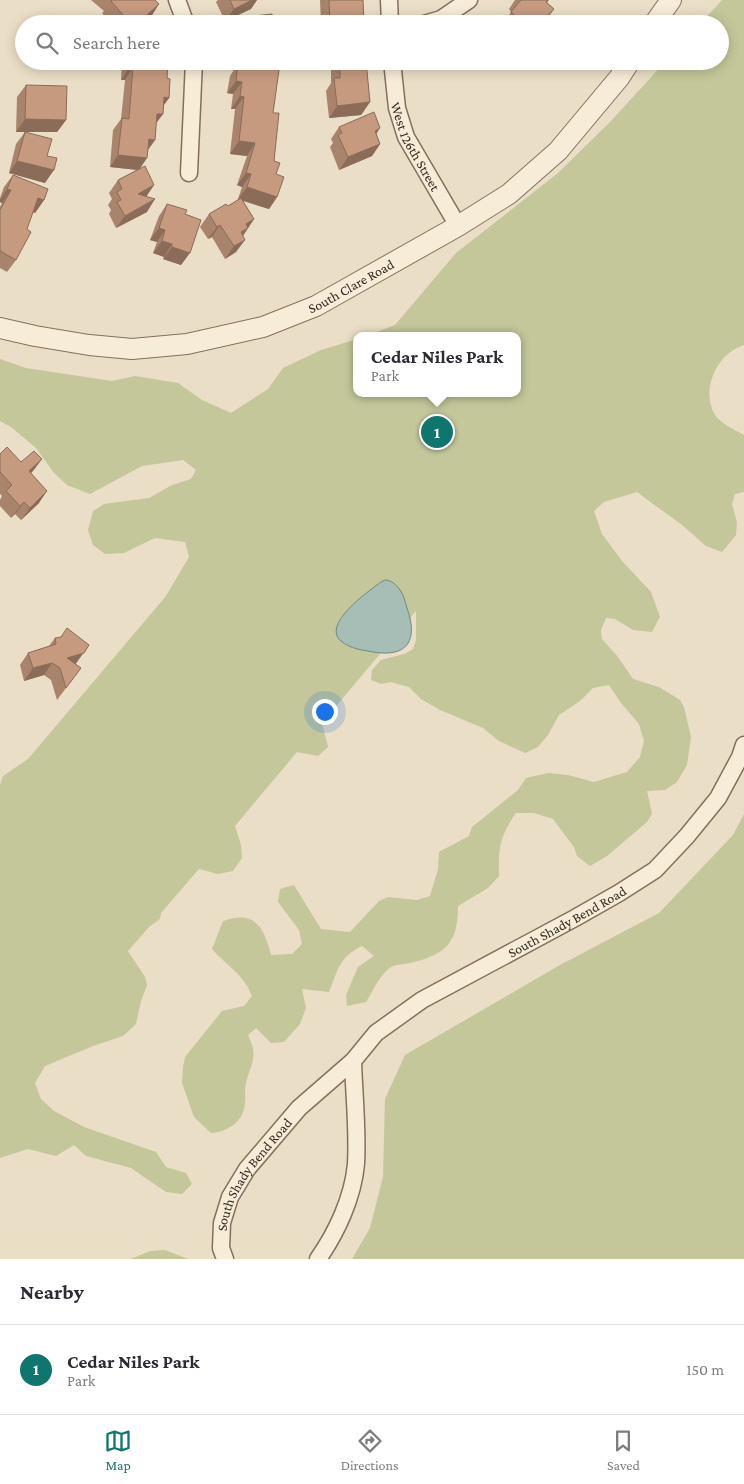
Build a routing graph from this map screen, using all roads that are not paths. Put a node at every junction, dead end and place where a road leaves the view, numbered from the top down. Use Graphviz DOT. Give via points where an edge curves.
graph roads {
  1 [pos="177,0"];
  2 [pos="389,0"];
  3 [pos="469,0"];
  4 [pos="671,0"];
  5 [pos="183,15"];
  6 [pos="390,15"];
  7 [pos="447,15"];
  8 [pos="660,15"];
  9 [pos="194,70"];
  10 [pos="393,70"];
  11 [pos="624,70"];
  12 [pos="189,173"];
  13 [pos="458,226"];
  14 [pos="0,328"];
  15 [pos="744,745"];
  16 [pos="353,1061"];
  17 [pos="225,1259"];
  18 [pos="318,1259"];
  1 -- 5 [label="street"];
  2 -- 6 [label="street"];
  3 -- 7 [label="street"];
  4 -- 8 [label="street"];
  9 -- 12 [label="street"];
  10 -- 13 [label="street, West 126th Street" via="397,108 406,137"];
  11 -- 13 [label="street, South Clare Road" via="558,151 509,194"];
  13 -- 14 [label="street, South Clare Road" via="316,306 263,327 187,344 132,349 89,345"];
  15 -- 16 [label="street, South Shady Bend Road" via="718,798 655,870 590,910 422,1000 376,1034"];
  16 -- 17 [label="street, South Shady Bend Road" via="299,1108 247,1169 230,1197 222,1223 221,1248"];
  16 -- 18 [label="street" via="356,1165 349,1197"];
}
